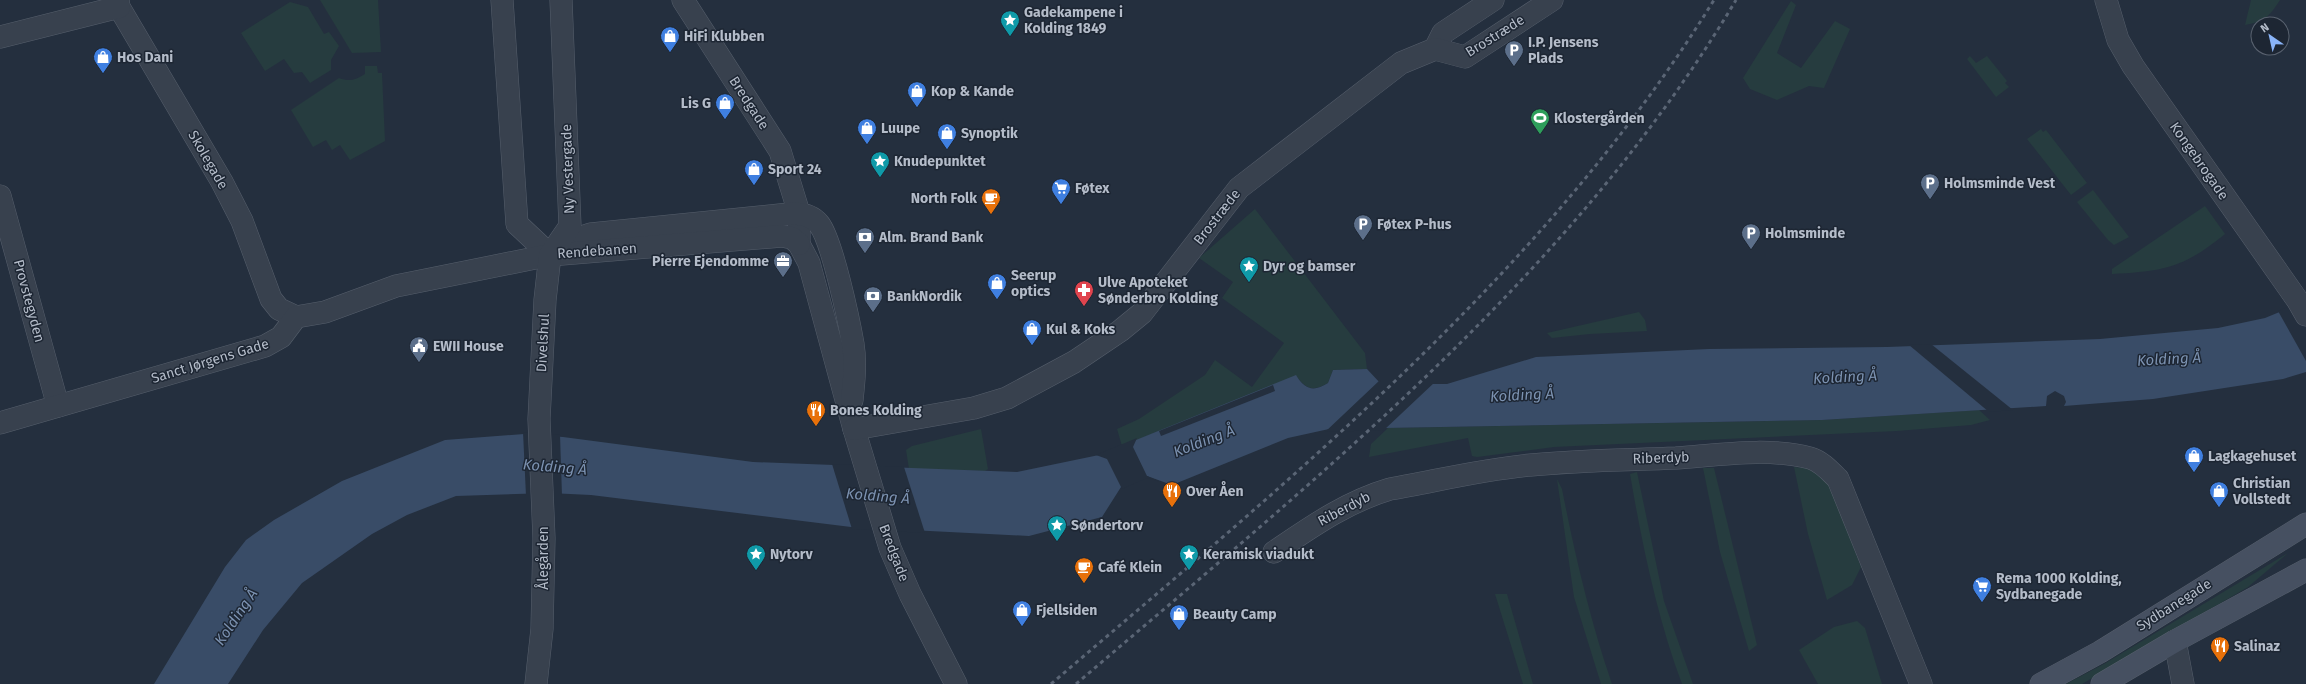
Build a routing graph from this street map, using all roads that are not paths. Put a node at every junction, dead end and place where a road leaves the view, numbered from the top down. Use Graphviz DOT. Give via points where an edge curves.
graph roads {
  1 [pos="502,0"];
  2 [pos="561,0"];
  3 [pos="684,0"];
  4 [pos="1493,0"];
  5 [pos="1552,0"];
  6 [pos="2106,0"];
  7 [pos="119,4"];
  8 [pos="0,37"];
  9 [pos="1435,49"];
  10 [pos="0,196"];
  11 [pos="799,213"];
  12 [pos="799,244"];
  13 [pos="550,255"];
  14 [pos="2302,308"];
  15 [pos="296,317"];
  16 [pos="58,406"];
  17 [pos="853,422"];
  18 [pos="0,423"];
  19 [pos="539,431"];
  20 [pos="2306,524"];
  21 [pos="1274,552"];
  22 [pos="2306,570"];
  23 [pos="2175,641"];
  24 [pos="536,684"];
  25 [pos="956,684"];
  26 [pos="1921,684"];
  27 [pos="2041,684"];
  28 [pos="2102,684"];
  29 [pos="2183,684"];
  1 -- 13 [label="street" via="517,224"];
  2 -- 13 [label="street, Ny Vestergade" via="570,226"];
  3 -- 11 [label="street, Bredgade" via="780,151"];
  4 -- 9 [label="street" via="1443,33"];
  5 -- 9 [label="street, Brostræde" via="1465,57"];
  6 -- 14 [label="street, Kongebrogade" via="2118,40 2133,66"];
  7 -- 8 [label="street"];
  7 -- 15 [label="street, Skolegade" via="222,182 242,221 271,299 279,309"];
  9 -- 17 [label="street, Brostræde" via="1401,63 1239,188 1142,313 1074,362 1000,400 974,408"];
  10 -- 16 [label="street, Provstegyden"];
  11 -- 12 [label="street, Bredgade"];
  11 -- 13 [label="street, Rendebanen" via="591,234"];
  11 -- 17 [label="street, Bredgade" via="806,214 818,223 827,236 832,253 853,345"];
  12 -- 13 [label="street, Rendebanen" via="792,238 782,236"];
  12 -- 17 [label="street, Bredgade" via="809,263"];
  13 -- 15 [label="street" via="396,286 325,312"];
  13 -- 19 [label="street, Divelshul" via="545,300"];
  15 -- 16 [label="street, Sanct Jørgens Gade" via="281,337 265,346"];
  16 -- 18 [label="street, Sanct Jørgens Gade"];
  17 -- 25 [label="street, Bredgade" via="886,534 910,594"];
  19 -- 24 [label="street, Ålegården" via="544,538 542,629"];
  20 -- 27 [label="main road, Sydbanegade" via="2100,652"];
  21 -- 26 [label="street, Riberdyb" via="1332,512 1368,495 1398,487 1529,465 1587,460 1748,453 1788,454 1811,458 1824,465 1838,479"];
  22 -- 23 [label="main road"];
  23 -- 28 [label="main road"];
  23 -- 29 [label="street"];
}
